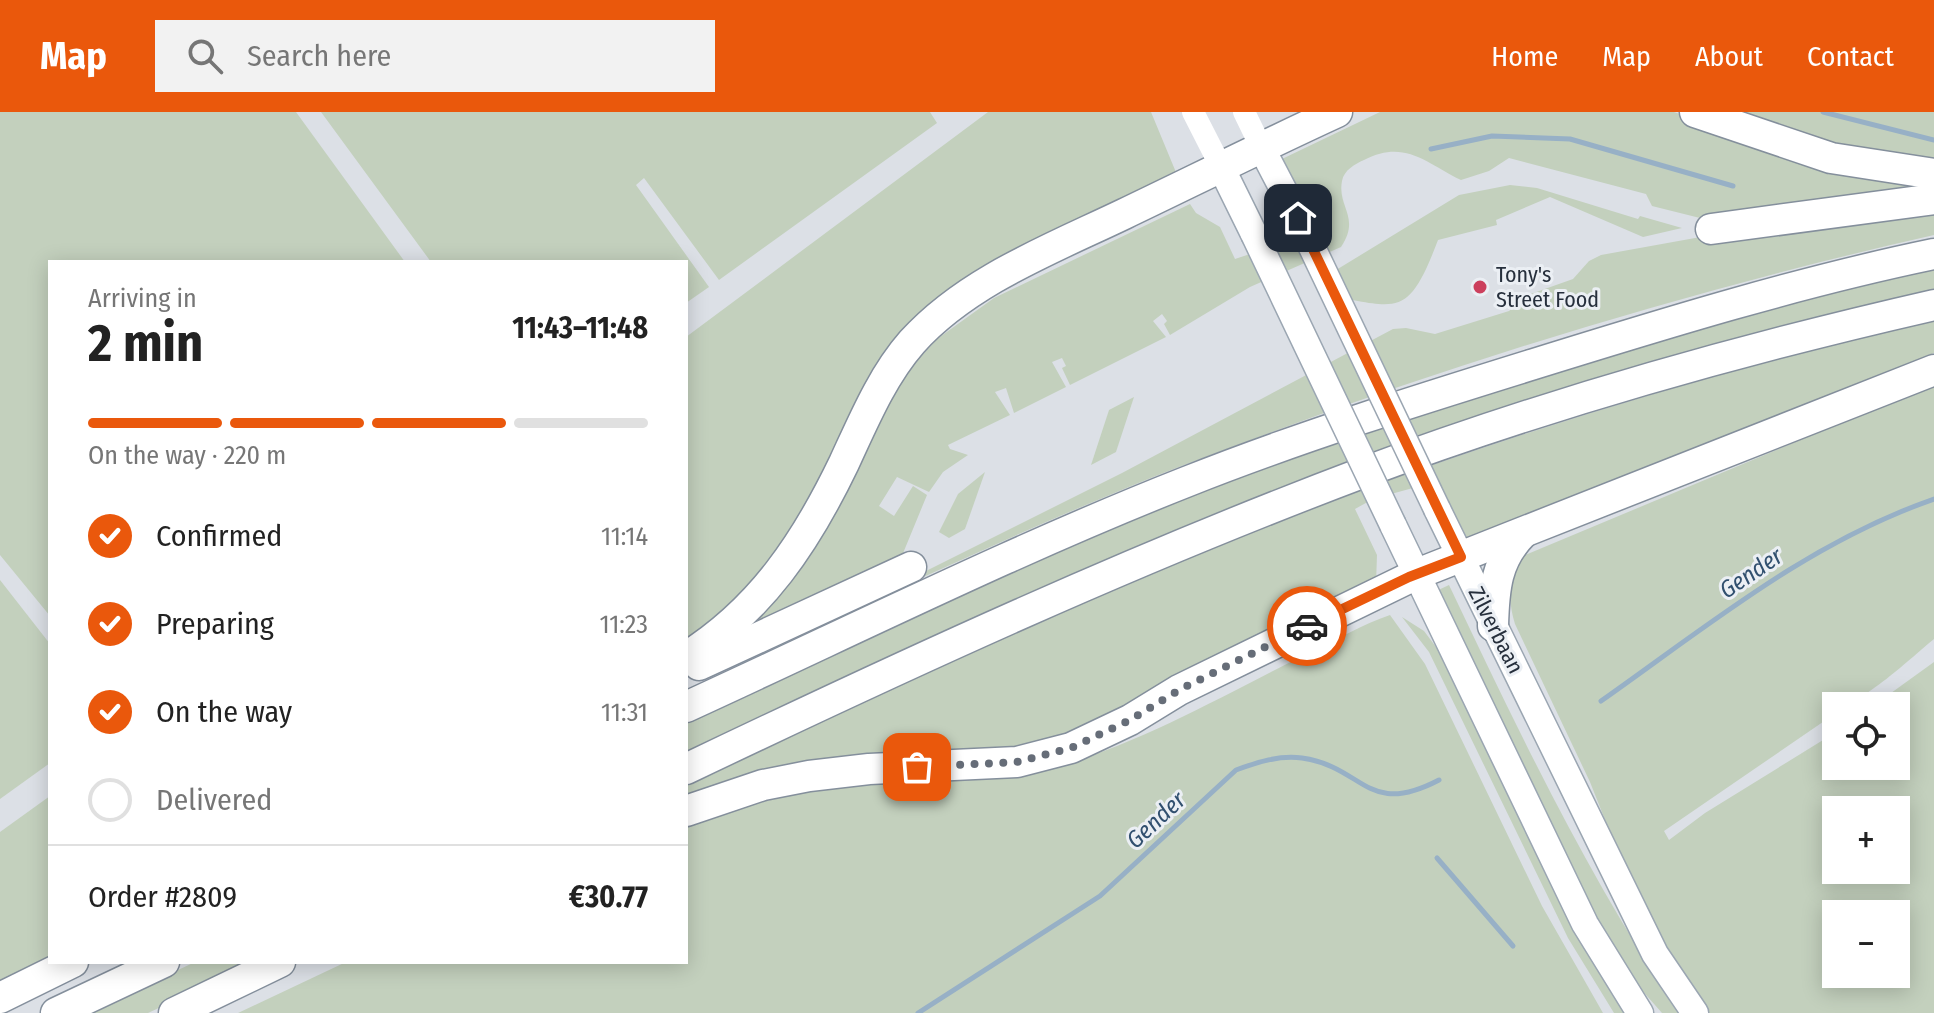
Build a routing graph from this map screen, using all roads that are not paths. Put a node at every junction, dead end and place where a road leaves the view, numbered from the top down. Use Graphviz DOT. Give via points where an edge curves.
graph roads {
  1 [pos="1193,112"];
  2 [pos="1244,112"];
  3 [pos="1337,112"];
  4 [pos="1695,112"];
  5 [pos="1261,147"];
  6 [pos="1221,167"];
  7 [pos="1934,174"];
  8 [pos="1934,199"];
  9 [pos="1711,229"];
  10 [pos="1934,254"];
  11 [pos="1934,305"];
  12 [pos="1934,370"];
  13 [pos="1525,531"];
  14 [pos="1461,557"];
  15 [pos="911,567"];
  16 [pos="1417,574"];
  17 [pos="1493,626"];
  18 [pos="688,656"];
  19 [pos="688,670"];
  20 [pos="688,706"];
  21 [pos="688,768"];
  22 [pos="688,810"];
  23 [pos="69,964"];
  24 [pos="160,964"];
  25 [pos="276,964"];
  26 [pos="0,998"];
  27 [pos="56,1013"];
  28 [pos="174,1013"];
  29 [pos="1640,1013"];
  30 [pos="1695,1013"];
  1 -- 6 [label="main road, Zilverbaan"];
  2 -- 5 [label="main road, Zilverbaan"];
  3 -- 5 [label="highway"];
  4 -- 7 [label="highway" via="1831,158"];
  5 -- 6 [label="highway"];
  5 -- 14 [label="main road, Zilverbaan, bridge"];
  6 -- 16 [label="main road, Zilverbaan, bridge"];
  6 -- 18 [label="highway" via="997,278 940,314 899,358 788,565 739,618"];
  8 -- 9 [label="highway"];
  10 -- 20 [label="highway" via="1572,352 1188,481"];
  11 -- 21 [label="highway" via="1629,386 1365,472 1060,595"];
  12 -- 13 [label="highway"];
  13 -- 14 [label="highway"];
  13 -- 17 [label="highway" via="1498,571"];
  14 -- 16 [label="highway"];
  14 -- 17 [label="main road, Zilverbaan"];
  15 -- 19 [label="highway"];
  16 -- 22 [label="highway" via="1179,690 1130,720 1054,753 999,764 809,776"];
  16 -- 29 [label="main road, Zilverbaan" via="1585,924"];
  17 -- 30 [label="main road, Zilverbaan" via="1655,954"];
  23 -- 26 [label="highway"];
  24 -- 27 [label="highway"];
  25 -- 28 [label="highway"];
}
